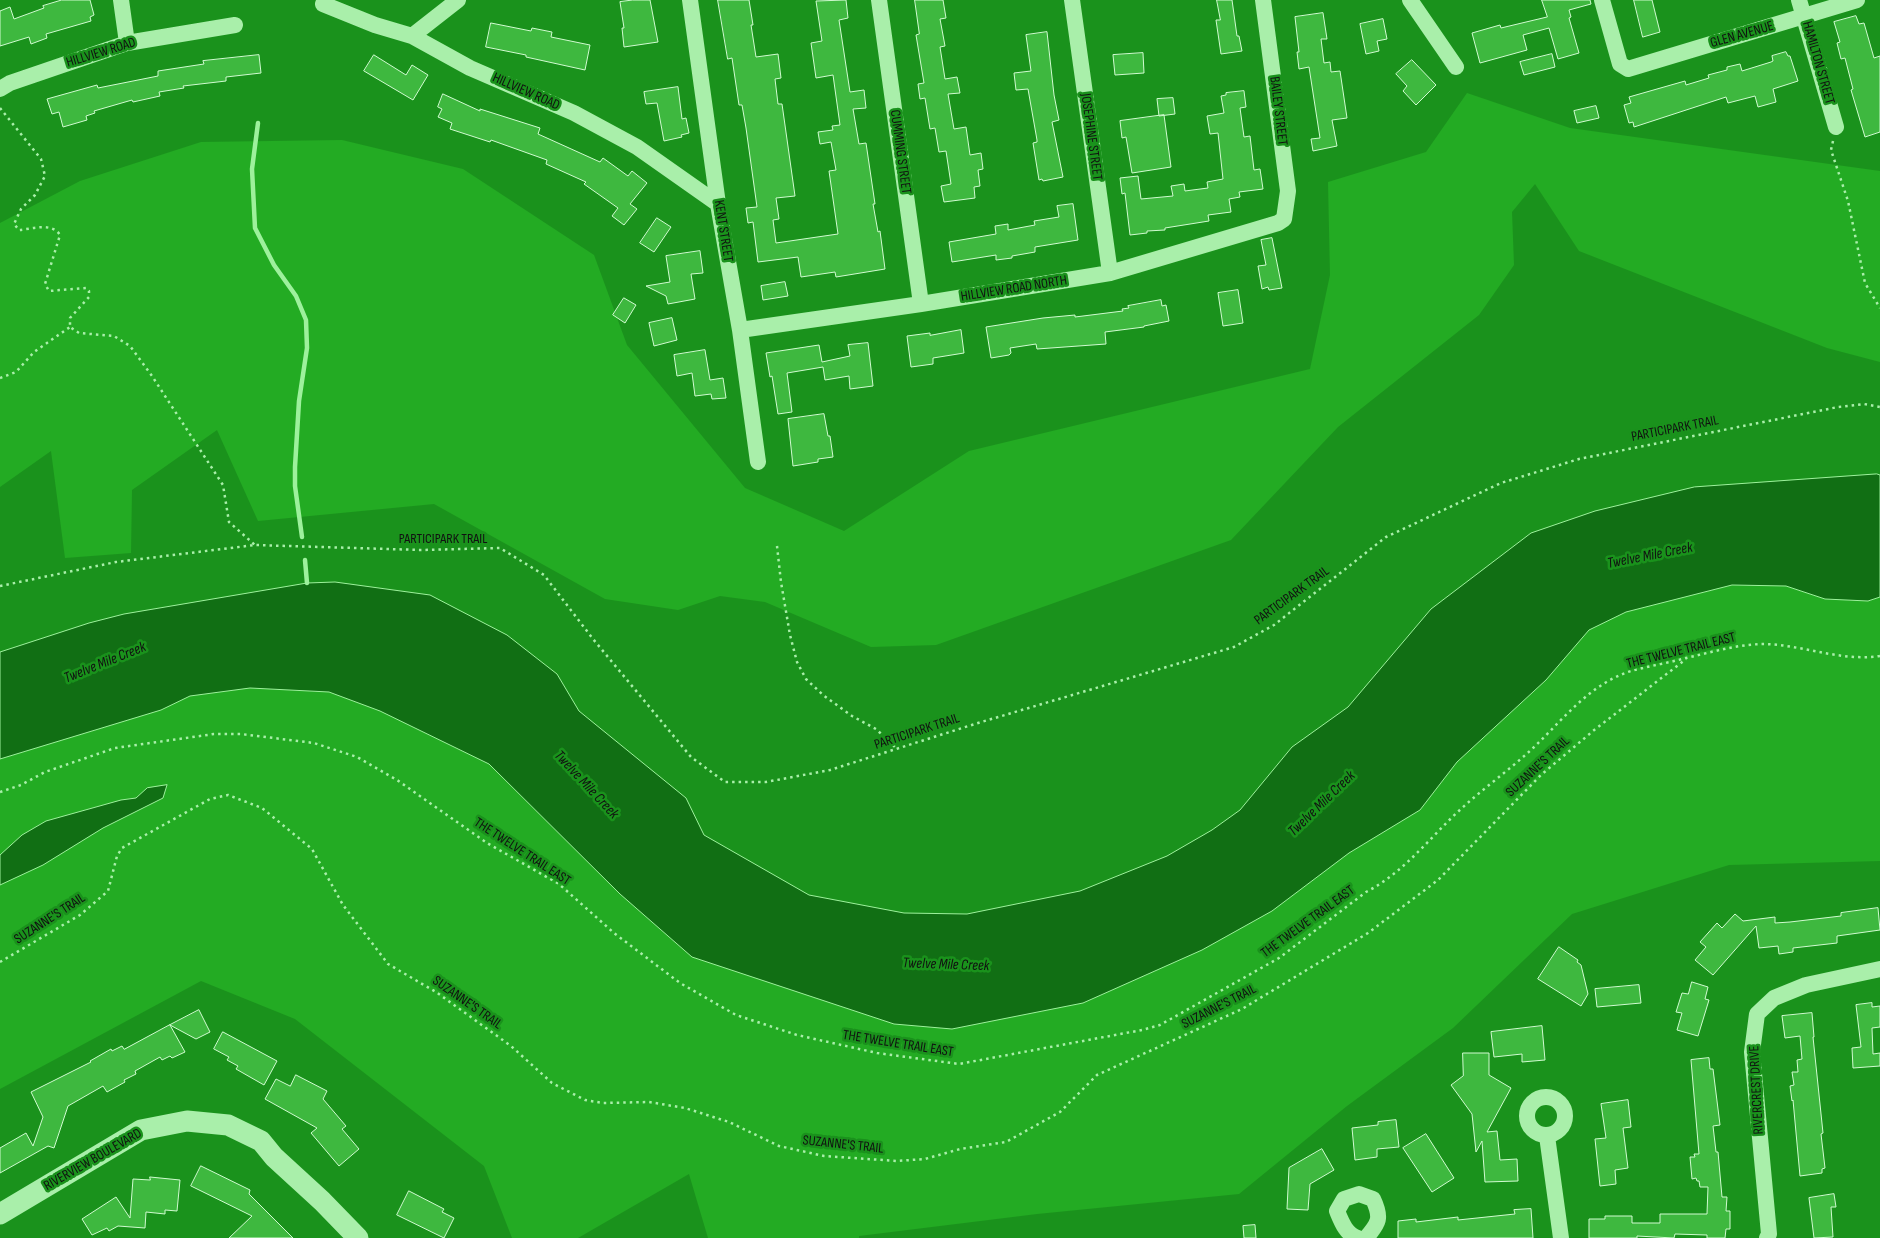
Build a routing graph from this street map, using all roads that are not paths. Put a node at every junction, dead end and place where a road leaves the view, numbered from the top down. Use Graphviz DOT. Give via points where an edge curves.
graph roads {
  1 [pos="120,0"];
  2 [pos="458,0"];
  3 [pos="690,0"];
  4 [pos="879,0"];
  5 [pos="1072,0"];
  6 [pos="1263,0"];
  7 [pos="1410,0"];
  8 [pos="1602,0"];
  9 [pos="1799,0"];
  10 [pos="1857,0"];
  11 [pos="323,4"];
  12 [pos="1804,17"];
  13 [pos="235,25"];
  14 [pos="412,36"];
  15 [pos="127,43"];
  16 [pos="1456,67"];
  17 [pos="0,89"];
  18 [pos="1836,126"];
  19 [pos="718,204"];
  20 [pos="1282,220"];
  21 [pos="1110,273"];
  22 [pos="922,304"];
  23 [pos="740,330"];
  24 [pos="758,462"];
  25 [pos="1880,969"];
  26 [pos="1546,1136"];
  27 [pos="0,1214"];
  28 [pos="358,1238"];
  29 [pos="1358,1238"];
  30 [pos="1366,1238"];
  31 [pos="1561,1238"];
  32 [pos="1767,1238"];
  1 -- 15 [label="street"];
  2 -- 14 [label="street"];
  3 -- 19 [label="street, KENT STREET"];
  4 -- 22 [label="street, CUMMING STREET"];
  5 -- 21 [label="street, JOSEPHINE STREET"];
  6 -- 20 [label="street, BAILEY STREET" via="1288,191"];
  7 -- 16 [label="street"];
  8 -- 12 [label="street, GLEN AVENUE" via="1620,64 1628,69"];
  9 -- 12 [label="street, HAMILTON STREET"];
  10 -- 12 [label="street, GLEN AVENUE"];
  11 -- 14 [label="street, HILLVIEW ROAD"];
  12 -- 18 [label="street, HAMILTON STREET"];
  13 -- 15 [label="street, HILLVIEW ROAD"];
  14 -- 19 [label="street, HILLVIEW ROAD" via="470,68 574,113 637,146"];
  15 -- 17 [label="street, HILLVIEW ROAD"];
  19 -- 23 [label="street, KENT STREET"];
  20 -- 21 [label="street, HILLVIEW ROAD NORTH"];
  21 -- 22 [label="street, HILLVIEW ROAD NORTH"];
  22 -- 23 [label="street, HILLVIEW ROAD NORTH"];
  23 -- 24 [label="street, KENT STREET"];
  25 -- 32 [label="street, RIVERCREST DRIVE" via="1806,985 1774,998 1758,1014 1752,1052"];
  26 -- 31 [label="street"];
  27 -- 28 [label="street, RIVERVIEW BOULEVARD" via="141,1130 187,1121 228,1125 261,1141"];
  29 -- 30 [label="street" via="1344,1227 1337,1211 1344,1199 1359,1194 1373,1199 1379,1212 1377,1224"];
}
